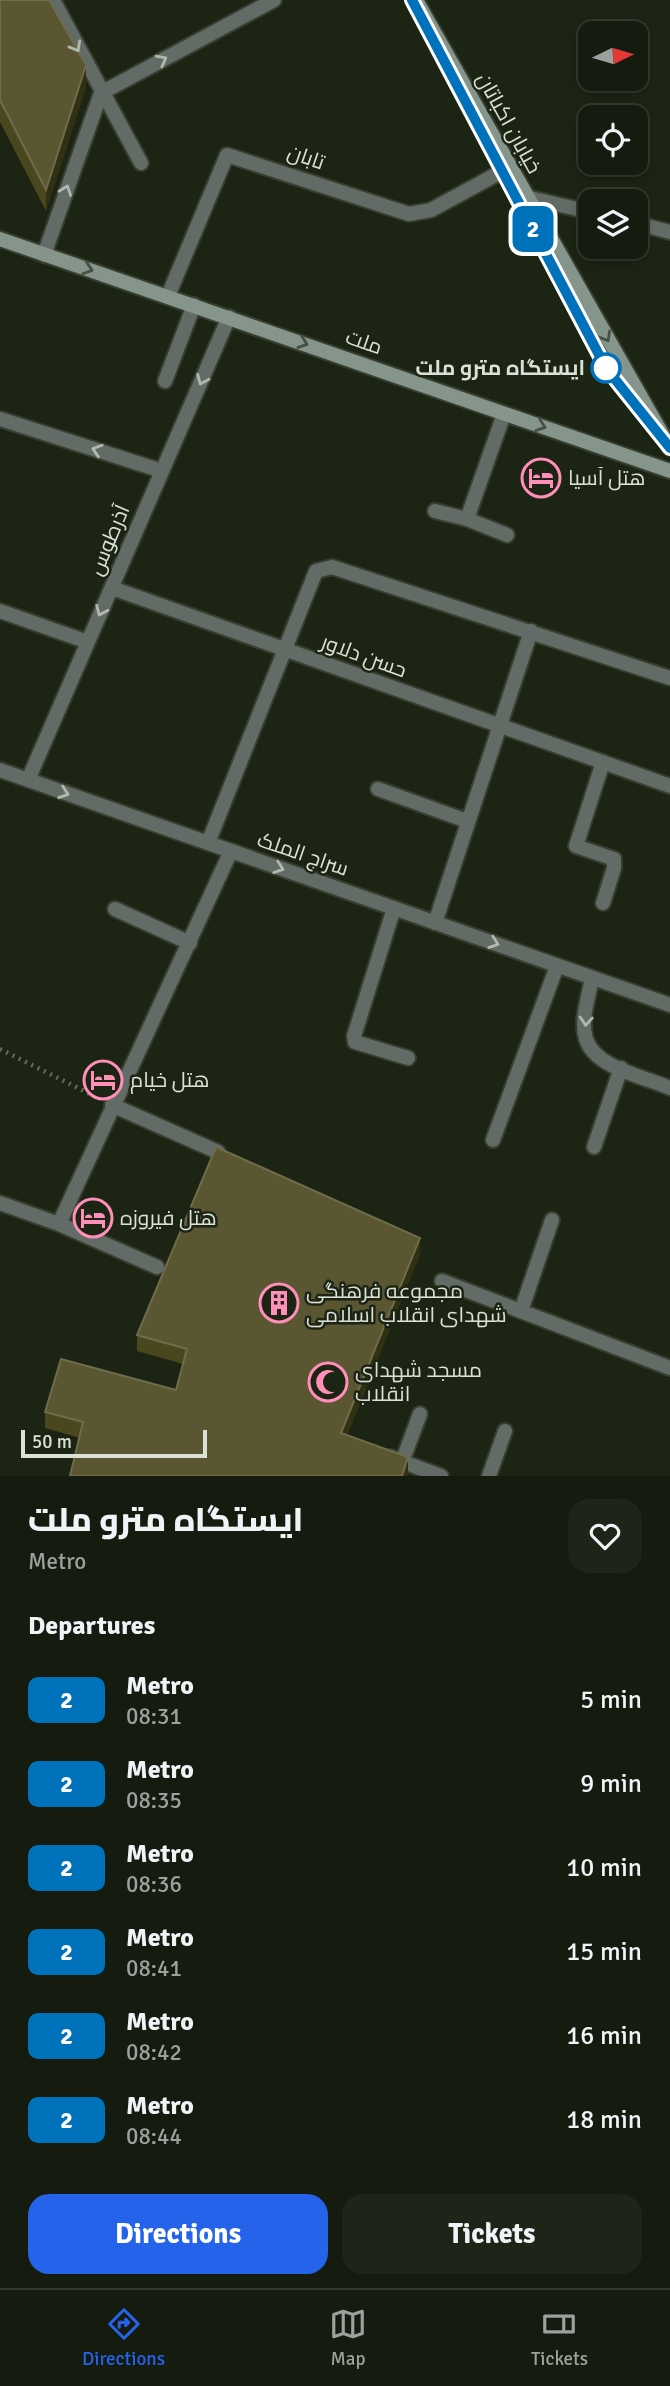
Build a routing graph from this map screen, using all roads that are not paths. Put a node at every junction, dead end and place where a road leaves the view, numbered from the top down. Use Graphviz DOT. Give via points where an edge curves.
graph roads {
  1 [pos="53,0"];
  2 [pos="274,0"];
  3 [pos="415,0"];
  4 [pos="101,93"];
  5 [pos="141,163"];
  6 [pos="510,167"];
  7 [pos="526,197"];
  8 [pos="578,209"];
  9 [pos="648,226"];
  10 [pos="670,232"];
  11 [pos="0,239"];
  12 [pos="44,254"];
  13 [pos="167,296"];
  14 [pos="194,305"];
  15 [pos="229,317"];
  16 [pos="165,381"];
  17 [pos="504,414"];
  18 [pos="0,419"];
  19 [pos="670,448"];
  20 [pos="162,471"];
  21 [pos="670,471"];
  22 [pos="435,511"];
  23 [pos="467,519"];
  24 [pos="507,535"];
  25 [pos="112,588"];
  26 [pos="0,611"];
  27 [pos="531,631"];
  28 [pos="88,642"];
  29 [pos="284,650"];
  30 [pos="670,678"];
  31 [pos="501,727"];
  32 [pos="603,762"];
  33 [pos="0,770"];
  34 [pos="28,780"];
  35 [pos="670,786"];
  36 [pos="378,789"];
  37 [pos="467,821"];
  38 [pos="208,843"];
  39 [pos="231,851"];
  40 [pos="603,903"];
  41 [pos="394,908"];
  42 [pos="115,909"];
  43 [pos="435,923"];
  44 [pos="190,943"];
  45 [pos="557,966"];
  46 [pos="592,978"];
  47 [pos="670,1005"];
  48 [pos="408,1058"];
  49 [pos="621,1068"];
  50 [pos="670,1088"];
  51 [pos="112,1105"];
  52 [pos="493,1140"];
  53 [pos="594,1147"];
  54 [pos="218,1152"];
  55 [pos="0,1203"];
  56 [pos="552,1220"];
  57 [pos="59,1224"];
  58 [pos="157,1267"];
  59 [pos="442,1281"];
  60 [pos="522,1311"];
  61 [pos="670,1368"];
  62 [pos="420,1414"];
  63 [pos="505,1431"];
  64 [pos="377,1452"];
  65 [pos="402,1462"];
  66 [pos="414,1471"];
  67 [pos="441,1476"];
  68 [pos="489,1476"];
  1 -- 4 [label="street, one-way"];
  4 -- 2 [label="street, one-way"];
  3 -- 6 [label="main road, خیابان اکباتان"];
  4 -- 5 [label="street"];
  12 -- 4 [label="street, one-way"];
  6 -- 7 [label="main road, خیابان اکباتان"];
  6 -- 13 [label="street, تابان" via="431,210 409,214 227,155"];
  7 -- 8 [label="street"];
  7 -- 19 [label="main road, خیابان اکباتان, one-way"];
  9 -- 10 [label="street"];
  11 -- 12 [label="main road, ملت"];
  12 -- 13 [label="main road, ملت, one-way"];
  13 -- 14 [label="main road, ملت"];
  14 -- 15 [label="main road, ملت"];
  14 -- 16 [label="street"];
  15 -- 17 [label="main road, ملت, one-way"];
  15 -- 20 [label="street, آذرطوس, one-way"];
  17 -- 21 [label="main road, ملت, one-way"];
  17 -- 23 [label="street"];
  20 -- 18 [label="street, one-way"];
  20 -- 25 [label="street, آذرطوس"];
  22 -- 23 [label="street"];
  23 -- 24 [label="street"];
  25 -- 28 [label="street, آذرطوس, one-way"];
  25 -- 29 [label="street, حسن دلاور"];
  26 -- 28 [label="street"];
  27 -- 29 [label="street" via="331,567 316,572"];
  27 -- 30 [label="street"];
  27 -- 31 [label="street"];
  28 -- 34 [label="street, آذرطوس"];
  29 -- 31 [label="street, حسن دلاور"];
  29 -- 38 [label="street"];
  31 -- 32 [label="street, حسن دلاور"];
  31 -- 37 [label="street"];
  32 -- 35 [label="street, حسن دلاور"];
  32 -- 40 [label="street" via="576,846 614,859"];
  33 -- 34 [label="street, سراج الملک"];
  34 -- 38 [label="street, سراج الملک, one-way"];
  36 -- 37 [label="street"];
  37 -- 43 [label="street"];
  38 -- 39 [label="street, سراج الملک"];
  39 -- 41 [label="street, سراج الملک, one-way"];
  39 -- 44 [label="street"];
  41 -- 43 [label="street, سراج الملک"];
  41 -- 48 [label="street" via="354,1037 359,1044"];
  42 -- 44 [label="street"];
  43 -- 45 [label="street, سراج الملک, one-way"];
  44 -- 51 [label="street"];
  45 -- 46 [label="street, سراج الملک"];
  45 -- 52 [label="street"];
  46 -- 47 [label="street, سراج الملک"];
  46 -- 49 [label="street, one-way" via="585,1033 589,1046 601,1059"];
  49 -- 50 [label="street"];
  49 -- 53 [label="street"];
  51 -- 54 [label="street"];
  51 -- 57 [label="street"];
  55 -- 57 [label="street"];
  56 -- 60 [label="street"];
  57 -- 58 [label="street"];
  59 -- 60 [label="street"];
  60 -- 61 [label="street"];
  62 -- 65 [label="street"];
  63 -- 68 [label="street"];
  64 -- 65 [label="street"];
  65 -- 66 [label="street"];
  66 -- 67 [label="street"];
}
